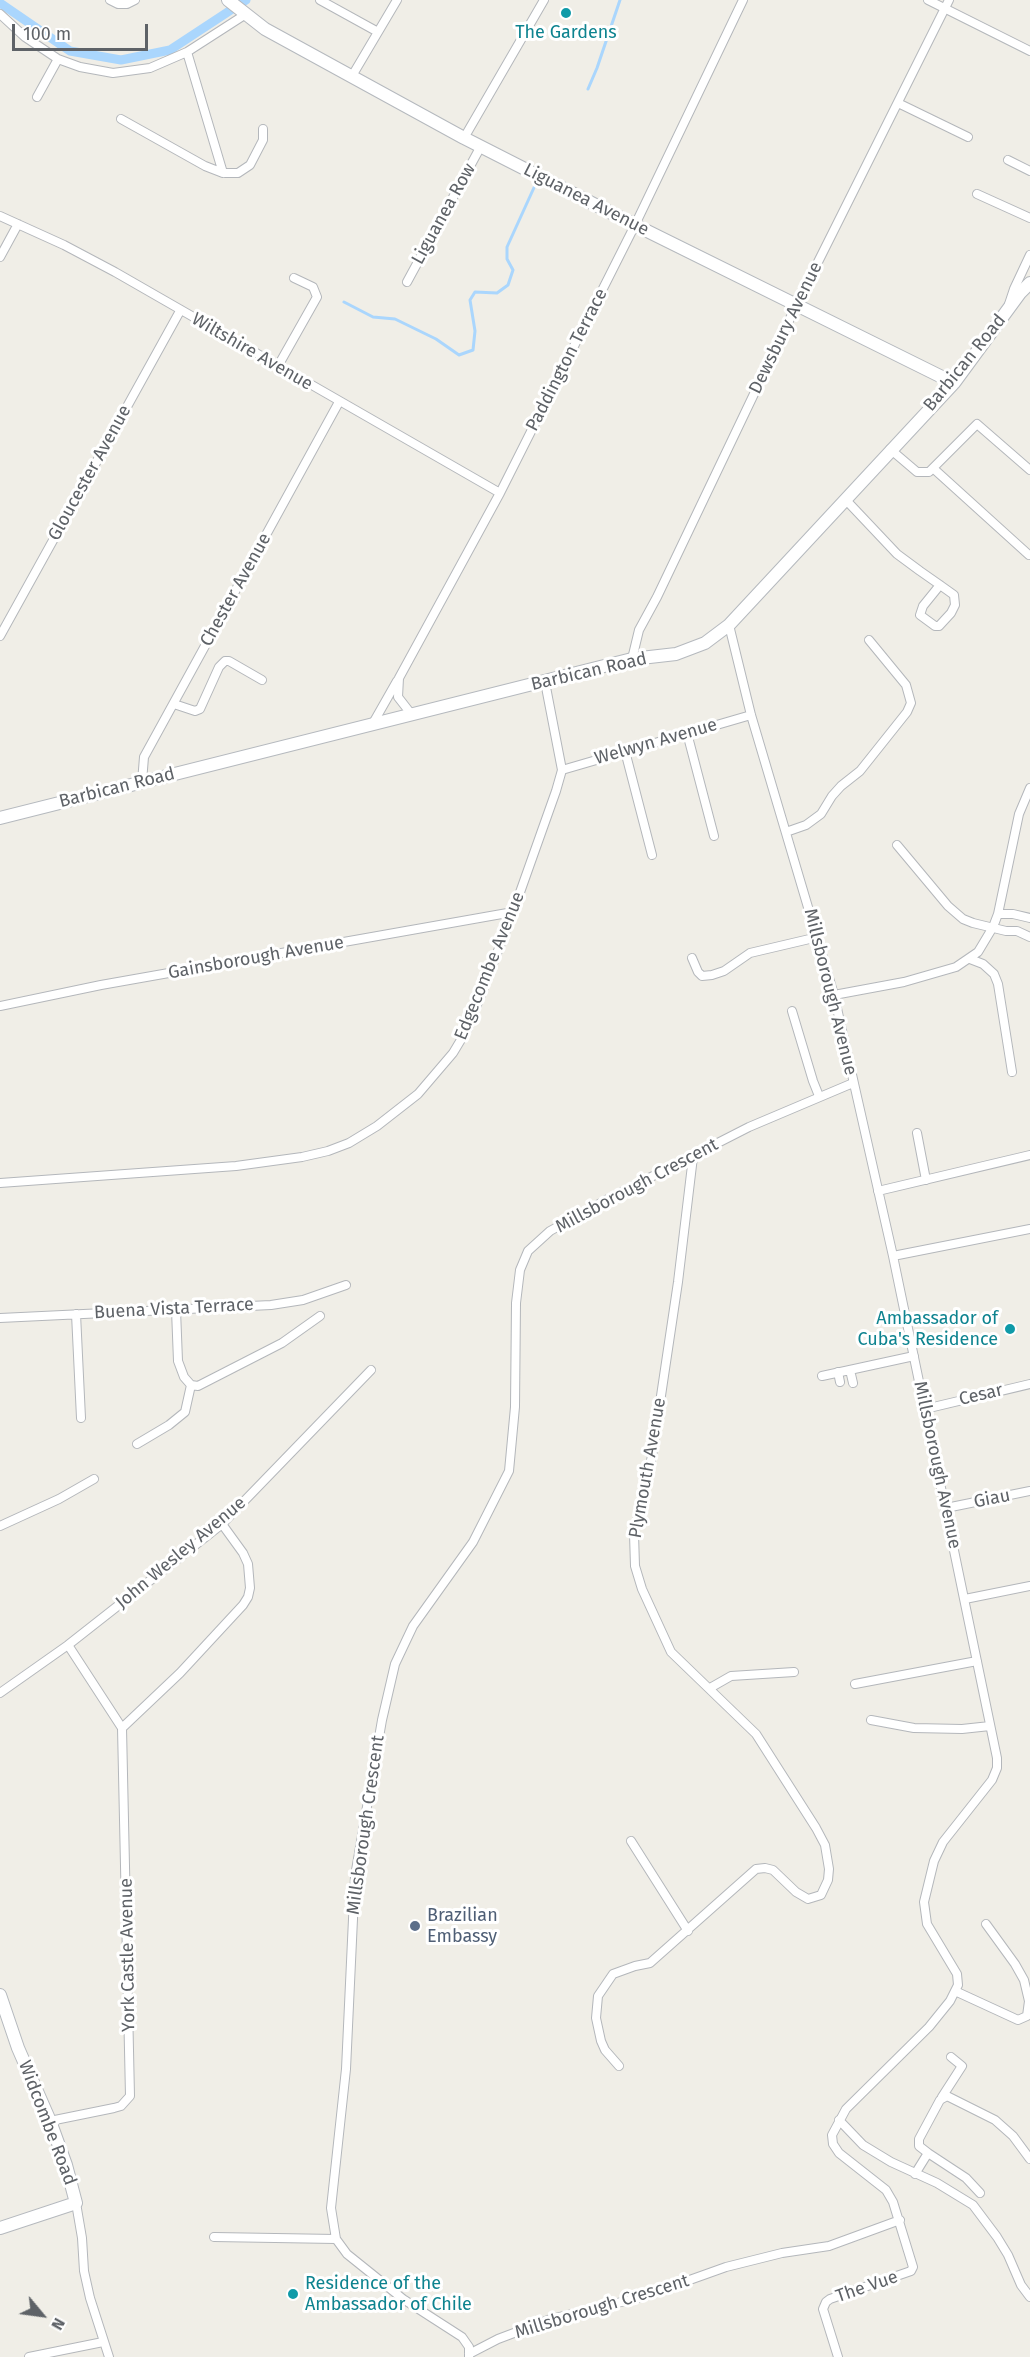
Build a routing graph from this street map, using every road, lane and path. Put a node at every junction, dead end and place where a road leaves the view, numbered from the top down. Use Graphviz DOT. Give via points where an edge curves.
graph roads {
  1 [pos="110,0"];
  2 [pos="135,0"];
  3 [pos="228,0"];
  4 [pos="320,0"];
  5 [pos="397,0"];
  6 [pos="544,0"];
  7 [pos="743,0"];
  8 [pos="928,0"];
  9 [pos="947,4"];
  10 [pos="245,13"];
  11 [pos="0,14"];
  12 [pos="378,32"];
  13 [pos="1030,51"];
  14 [pos="187,52"];
  15 [pos="58,59"];
  16 [pos="352,76"];
  17 [pos="37,97"];
  18 [pos="898,103"];
  19 [pos="121,119"];
  20 [pos="262,129"];
  21 [pos="968,137"];
  22 [pos="464,138"];
  23 [pos="481,146"];
  24 [pos="1008,160"];
  25 [pos="1030,171"];
  26 [pos="223,173"];
  27 [pos="977,194"];
  28 [pos="0,216"];
  29 [pos="1030,218"];
  30 [pos="18,224"];
  31 [pos="635,225"];
  32 [pos="1030,255"];
  33 [pos="0,257"];
  34 [pos="294,278"];
  35 [pos="407,282"];
  36 [pos="1030,283"];
  37 [pos="796,306"];
  38 [pos="180,311"];
  39 [pos="1007,311"];
  40 [pos="278,366"];
  41 [pos="954,383"];
  42 [pos="339,402"];
  43 [pos="891,449"];
  44 [pos="934,469"];
  45 [pos="1030,470"];
  46 [pos="500,493"];
  47 [pos="845,499"];
  48 [pos="1029,555"];
  49 [pos="940,585"];
  50 [pos="729,625"];
  51 [pos="0,636"];
  52 [pos="869,640"];
  53 [pos="632,659"];
  54 [pos="399,678"];
  55 [pos="262,680"];
  56 [pos="545,682"];
  57 [pos="174,704"];
  58 [pos="412,715"];
  59 [pos="751,715"];
  60 [pos="372,725"];
  61 [pos="687,733"];
  62 [pos="625,751"];
  63 [pos="562,770"];
  64 [pos="142,782"];
  65 [pos="1030,788"];
  66 [pos="0,818"];
  67 [pos="786,832"];
  68 [pos="714,836"];
  69 [pos="897,845"];
  70 [pos="652,855"];
  71 [pos="513,912"];
  72 [pos="998,914"];
  73 [pos="1030,918"];
  74 [pos="993,927"];
  75 [pos="818,937"];
  76 [pos="1030,937"];
  77 [pos="692,958"];
  78 [pos="970,958"];
  79 [pos="834,995"];
  80 [pos="0,1006"];
  81 [pos="792,1011"];
  82 [pos="1012,1072"];
  83 [pos="853,1083"];
  84 [pos="819,1096"];
  85 [pos="916,1133"];
  86 [pos="1030,1155"];
  87 [pos="693,1157"];
  88 [pos="926,1180"];
  89 [pos="0,1183"];
  90 [pos="878,1191"];
  91 [pos="1030,1229"];
  92 [pos="893,1256"];
  93 [pos="346,1285"];
  94 [pos="176,1310"];
  95 [pos="76,1314"];
  96 [pos="320,1316"];
  97 [pos="0,1318"];
  98 [pos="914,1356"];
  99 [pos="370,1370"];
  100 [pos="850,1370"];
  101 [pos="838,1372"];
  102 [pos="822,1376"];
  103 [pos="840,1382"];
  104 [pos="853,1383"];
  105 [pos="1030,1384"];
  106 [pos="191,1385"];
  107 [pos="928,1408"];
  108 [pos="81,1418"];
  109 [pos="137,1444"];
  110 [pos="94,1479"];
  111 [pos="1030,1491"];
  112 [pos="950,1507"];
  113 [pos="222,1524"];
  114 [pos="0,1526"];
  115 [pos="1030,1586"];
  116 [pos="965,1599"];
  117 [pos="68,1645"];
  118 [pos="977,1661"];
  119 [pos="794,1672"];
  120 [pos="855,1684"];
  121 [pos="711,1688"];
  122 [pos="0,1693"];
  123 [pos="871,1720"];
  124 [pos="990,1726"];
  125 [pos="122,1728"];
  126 [pos="631,1840"];
  127 [pos="986,1924"];
  128 [pos="688,1931"];
  129 [pos="955,1991"];
  130 [pos="0,1995"];
  131 [pos="951,2057"];
  132 [pos="619,2066"];
  133 [pos="942,2097"];
  134 [pos="838,2120"];
  135 [pos="50,2121"];
  136 [pos="928,2153"];
  137 [pos="1030,2159"];
  138 [pos="915,2174"];
  139 [pos="980,2193"];
  140 [pos="76,2203"];
  141 [pos="900,2220"];
  142 [pos="0,2228"];
  143 [pos="214,2237"];
  144 [pos="336,2239"];
  145 [pos="1030,2297"];
  146 [pos="103,2342"];
  147 [pos="469,2356"];
  148 [pos="29,2357"];
  149 [pos="109,2357"];
  150 [pos="838,2357"];
  1 -- 2 [label="street" via="127,4"];
  3 -- 10 [label="main road, Liguanea Avenue"];
  4 -- 12 [label="street"];
  5 -- 12 [label="street"];
  6 -- 22 [label="street"];
  7 -- 31 [label="street, Paddington Terrace"];
  8 -- 9 [label="street"];
  9 -- 13 [label="street"];
  9 -- 18 [label="street, Dewsbury Avenue"];
  10 -- 14 [label="street"];
  10 -- 16 [label="main road, Liguanea Avenue" via="265,29"];
  11 -- 15 [label="street"];
  12 -- 16 [label="street"];
  14 -- 15 [label="street" via="150,69 113,73"];
  14 -- 26 [label="street"];
  15 -- 17 [label="street"];
  16 -- 22 [label="main road, Liguanea Avenue"];
  18 -- 21 [label="street"];
  18 -- 37 [label="street, Dewsbury Avenue"];
  19 -- 26 [label="street"];
  20 -- 26 [label="street" via="261,146 249,165 238,173"];
  22 -- 23 [label="main road, Liguanea Avenue"];
  23 -- 31 [label="main road, Liguanea Avenue"];
  23 -- 35 [label="street, Liguanea Row"];
  24 -- 25 [label="street"];
  27 -- 29 [label="street"];
  28 -- 30 [label="street, Wiltshire Avenue"];
  30 -- 33 [label="street"];
  30 -- 38 [label="street, Wiltshire Avenue" via="64,244"];
  31 -- 37 [label="main road, Liguanea Avenue"];
  31 -- 46 [label="street, Paddington Terrace"];
  32 -- 39 [label="street"];
  34 -- 40 [label="street" via="313,287 317,297"];
  36 -- 39 [label="main road, Barbican Road"];
  37 -- 41 [label="main road, Liguanea Avenue"];
  37 -- 53 [label="street, Dewsbury Avenue" via="639,630"];
  38 -- 40 [label="street, Wiltshire Avenue"];
  38 -- 51 [label="street, Gloucester Avenue"];
  39 -- 41 [label="main road, Barbican Road"];
  40 -- 42 [label="street, Wiltshire Avenue"];
  41 -- 43 [label="main road, Barbican Road"];
  42 -- 46 [label="street, Wiltshire Avenue"];
  42 -- 57 [label="street, Chester Avenue"];
  43 -- 44 [label="street" via="917,472"];
  43 -- 47 [label="main road, Barbican Road"];
  44 -- 45 [label="street" via="977,424"];
  44 -- 48 [label="street"];
  46 -- 54 [label="street, Paddington Terrace"];
  47 -- 49 [label="street" via="897,554"];
  47 -- 50 [label="main road, Barbican Road"];
  49 -- 49 [label="street" via="954,595 955,605 939,626 934,626 920,615"];
  50 -- 53 [label="main road, Barbican Road" via="692,649"];
  50 -- 59 [label="street, Millsborough Avenue"];
  52 -- 67 [label="street" via="906,685 911,703 861,771 837,791 821,813 806,825"];
  53 -- 56 [label="main road, Barbican Road"];
  54 -- 58 [label="street" via="398,697"];
  54 -- 60 [label="street, Paddington Terrace"];
  55 -- 57 [label="street" via="225,661 200,709"];
  56 -- 58 [label="main road, Barbican Road"];
  56 -- 63 [label="street, Edgecombe Avenue"];
  57 -- 64 [label="street, Chester Avenue" via="144,757"];
  58 -- 60 [label="main road, Barbican Road"];
  59 -- 61 [label="street, Welwyn Avenue"];
  59 -- 67 [label="street, Millsborough Avenue"];
  60 -- 64 [label="main road, Barbican Road"];
  61 -- 62 [label="street, Welwyn Avenue"];
  61 -- 68 [label="street"];
  62 -- 63 [label="street, Welwyn Avenue"];
  62 -- 70 [label="street"];
  63 -- 71 [label="street, Edgecombe Avenue"];
  64 -- 66 [label="main road, Barbican Road"];
  65 -- 72 [label="street" via="1019,814"];
  67 -- 75 [label="street, Millsborough Avenue"];
  69 -- 74 [label="street" via="948,906 973,923"];
  71 -- 80 [label="street, Gainsborough Avenue"];
  71 -- 89 [label="street, Edgecombe Avenue" via="468,1028 453,1053 416,1096 349,1143 302,1157 236,1166"];
  72 -- 73 [label="street"];
  72 -- 74 [label="street"];
  74 -- 76 [label="street"];
  74 -- 78 [label="street"];
  75 -- 77 [label="street" via="750,953 712,975 702,976"];
  75 -- 79 [label="street, Millsborough Avenue"];
  78 -- 79 [label="street" via="956,967 904,982"];
  78 -- 82 [label="street" via="994,974 998,984"];
  79 -- 83 [label="street, Millsborough Avenue"];
  81 -- 84 [label="street"];
  83 -- 84 [label="street, Millsborough Crescent"];
  83 -- 90 [label="street, Millsborough Avenue"];
  84 -- 87 [label="street, Millsborough Crescent"];
  85 -- 88 [label="street"];
  86 -- 88 [label="street"];
  87 -- 121 [label="street, Plymouth Avenue" via="652,1456 633,1534 633,1549 642,1589 671,1652"];
  87 -- 144 [label="street, Millsborough Crescent" via="550,1231 528,1251 520,1270 509,1471 474,1542 413,1626 395,1664 382,1720 355,1876 346,2069 331,2208"];
  88 -- 90 [label="street"];
  90 -- 92 [label="street, Millsborough Avenue"];
  91 -- 92 [label="street"];
  92 -- 98 [label="street, Millsborough Avenue"];
  93 -- 94 [label="street, Buena Vista Terrace" via="303,1300"];
  94 -- 95 [label="street, Buena Vista Terrace"];
  94 -- 106 [label="street" via="178,1361"];
  95 -- 97 [label="street, Buena Vista Terrace"];
  95 -- 108 [label="street"];
  96 -- 106 [label="street" via="246,1363 208,1383"];
  98 -- 100 [label="street"];
  98 -- 107 [label="street, Millsborough Avenue"];
  99 -- 113 [label="street, John Wesley Avenue"];
  100 -- 101 [label="street"];
  100 -- 104 [label="street"];
  101 -- 102 [label="street"];
  101 -- 103 [label="street"];
  105 -- 107 [label="street, Cesar"];
  106 -- 109 [label="street" via="185,1412"];
  107 -- 112 [label="street, Millsborough Avenue"];
  110 -- 114 [label="street"];
  111 -- 112 [label="street, Giau"];
  112 -- 116 [label="street, Millsborough Avenue"];
  113 -- 117 [label="street, John Wesley Avenue"];
  113 -- 125 [label="street" via="248,1564 248,1597 180,1673"];
  115 -- 116 [label="street"];
  116 -- 118 [label="street, Millsborough Avenue"];
  117 -- 122 [label="street, John Wesley Avenue"];
  117 -- 125 [label="street"];
  118 -- 120 [label="street"];
  118 -- 124 [label="street, Millsborough Avenue"];
  119 -- 121 [label="street" via="731,1676"];
  121 -- 128 [label="street, Plymouth Avenue" via="756,1734 816,1828 825,1845 830,1869 821,1894 808,1899 773,1870 756,1869"];
  123 -- 124 [label="street" via="924,1728"];
  124 -- 129 [label="street, Millsborough Avenue" via="997,1768 992,1780 943,1842 924,1902 927,1924 957,1974"];
  125 -- 135 [label="street, York Castle Avenue" via="130,2096 121,2106"];
  126 -- 128 [label="street"];
  127 -- 129 [label="street" via="1024,1980 1029,2001 1027,2016 1018,2020"];
  128 -- 132 [label="street, Plymouth Avenue" via="650,1963 613,1974 598,1996 597,2030 605,2050"];
  129 -- 134 [label="street" via="929,2027 862,2091"];
  130 -- 135 [label="main road, Widcombe Road"];
  131 -- 133 [label="street" via="962,2066"];
  133 -- 136 [label="street" via="918,2143"];
  133 -- 137 [label="street" via="953,2098 995,2120"];
  134 -- 138 [label="street" via="863,2145"];
  134 -- 141 [label="street" via="833,2144 886,2190"];
  135 -- 140 [label="main road, Widcombe Road"];
  136 -- 138 [label="street"];
  136 -- 139 [label="street" via="966,2178"];
  138 -- 145 [label="street" via="973,2205 1002,2246"];
  140 -- 142 [label="main road"];
  140 -- 146 [label="street, Widcombe Road" via="84,2271"];
  141 -- 147 [label="street, Millsborough Crescent" via="844,2242 726,2267 642,2297 551,2319 498,2339"];
  141 -- 150 [label="street, The Vue" via="913,2264 911,2271 826,2302 824,2309"];
  143 -- 144 [label="street"];
  144 -- 147 [label="street, Millsborough Crescent" via="357,2262 403,2299 462,2337"];
  146 -- 148 [label="street"];
  146 -- 149 [label="street, Widcombe Road"];
}
